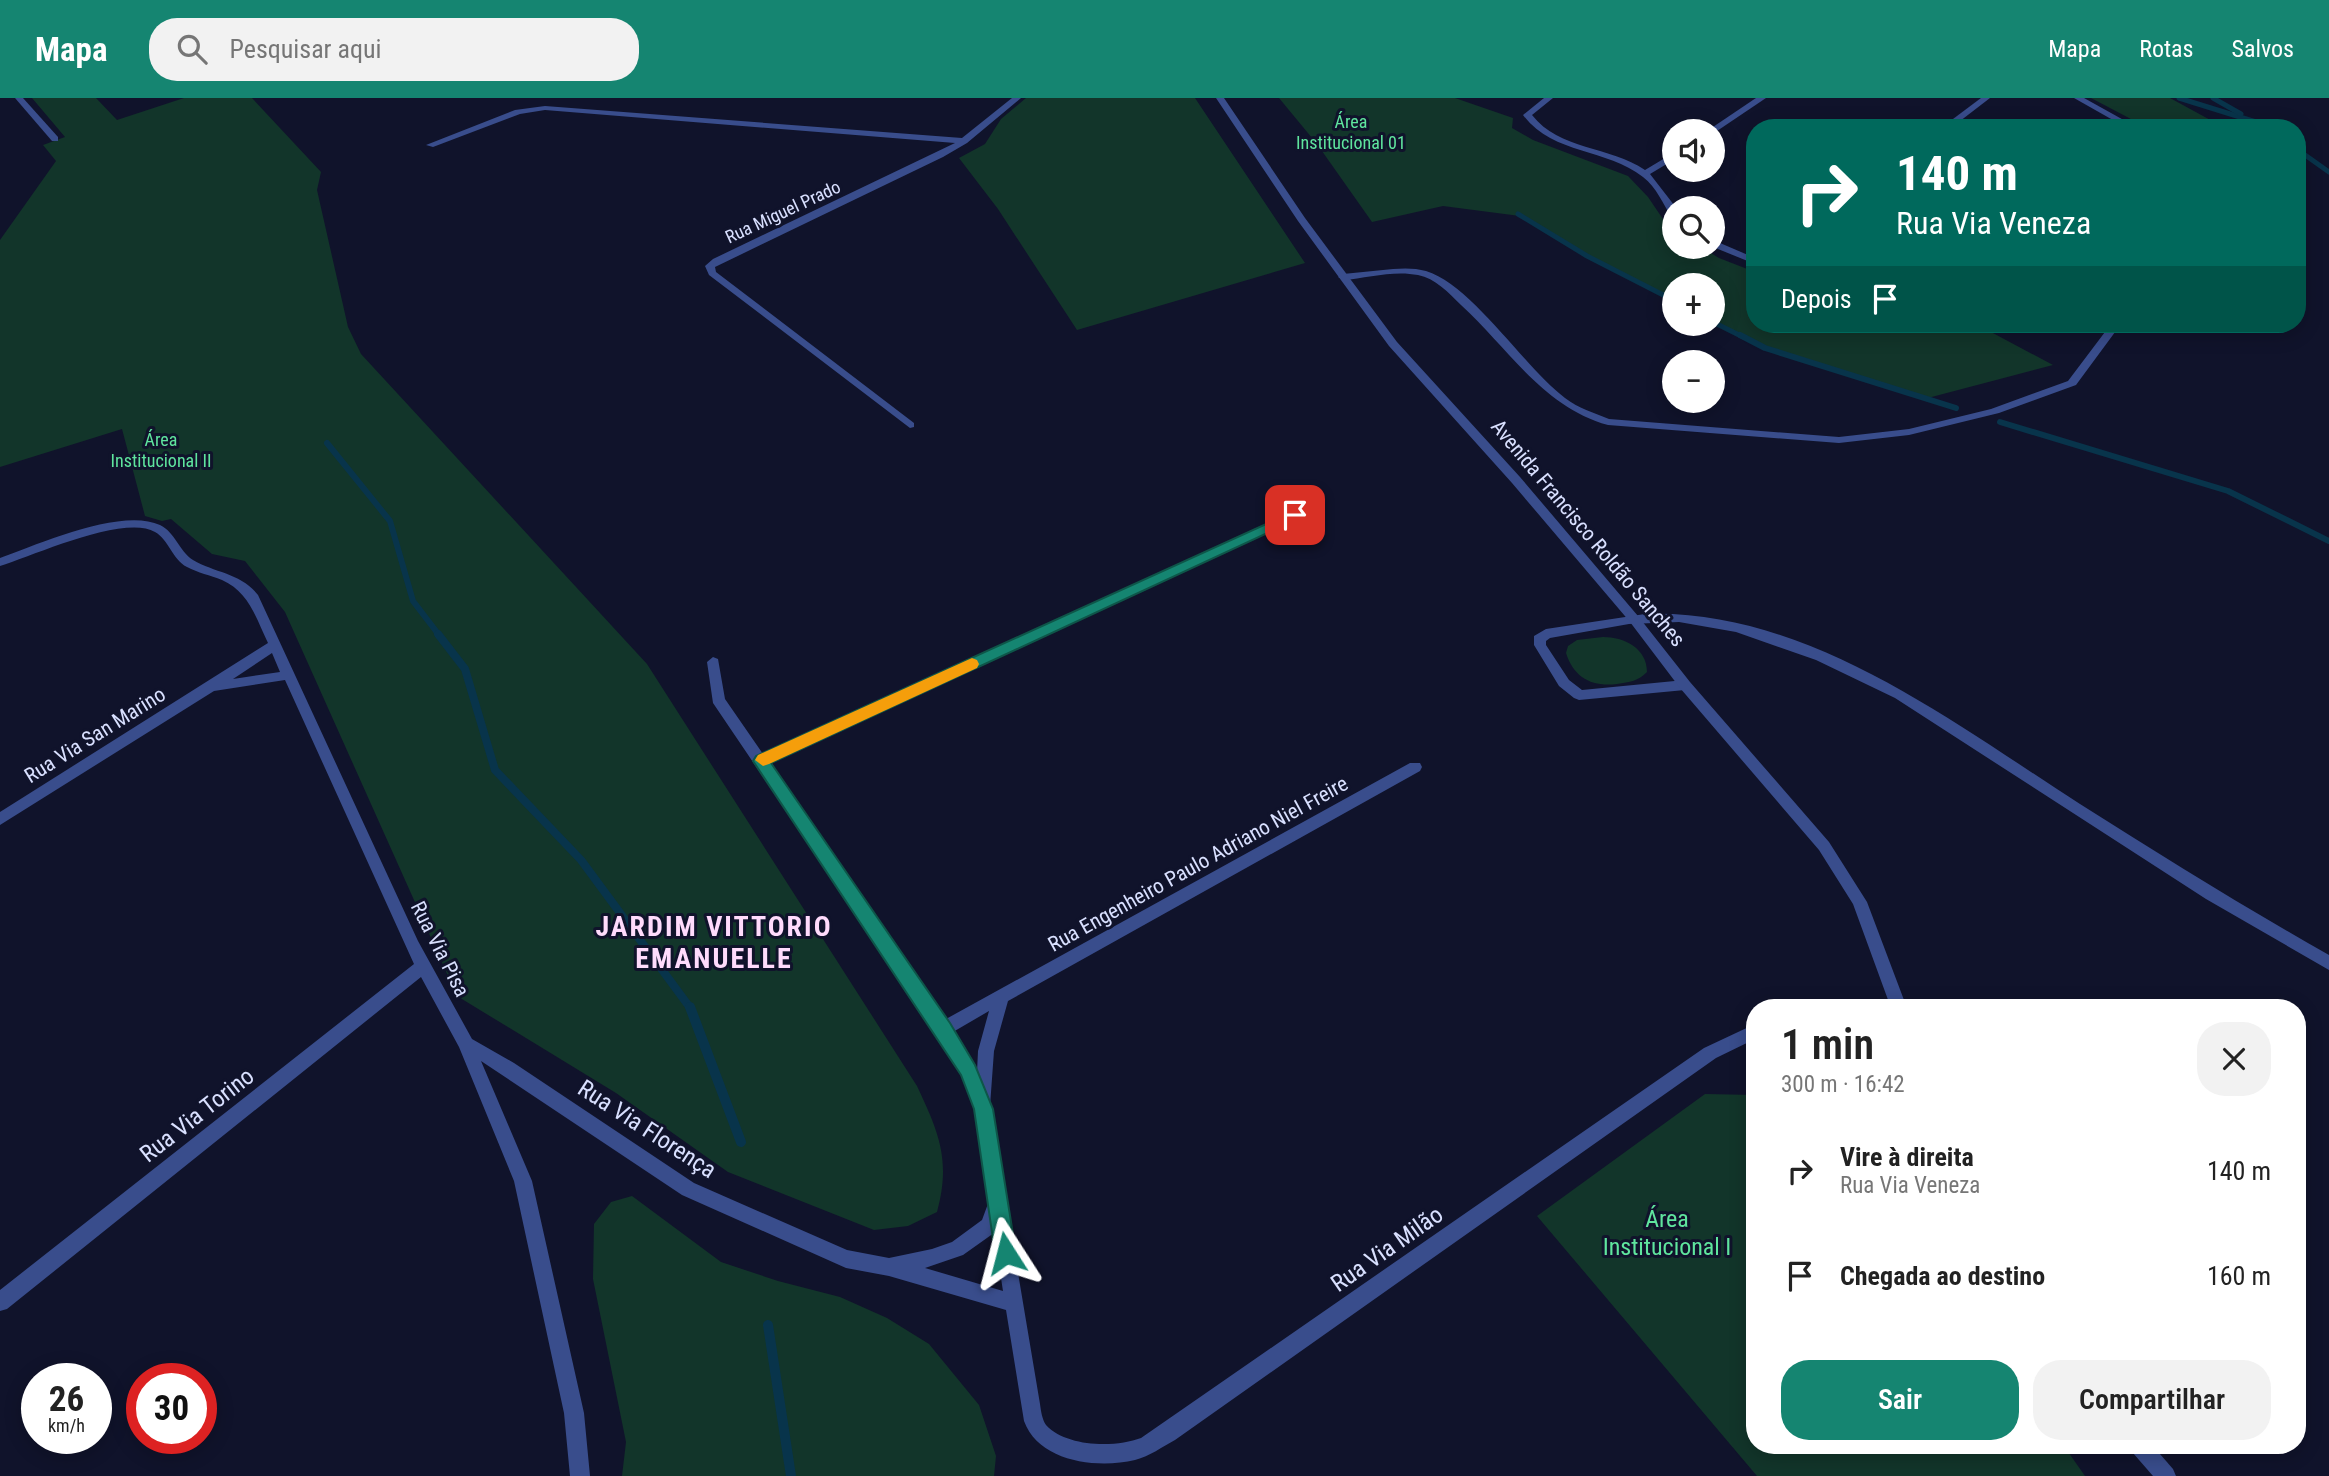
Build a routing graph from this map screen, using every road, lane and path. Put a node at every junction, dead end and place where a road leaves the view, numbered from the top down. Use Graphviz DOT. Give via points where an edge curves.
graph roads {
  1 [pos="19,98"];
  2 [pos="1017,98"];
  3 [pos="1220,98"];
  4 [pos="1549,98"];
  5 [pos="1762,98"];
  6 [pos="1986,98"];
  7 [pos="2078,98"];
  8 [pos="1957,119"];
  9 [pos="2117,119"];
  10 [pos="1725,122"];
  11 [pos="55,139"];
  12 [pos="964,141"];
  13 [pos="430,145"];
  14 [pos="1662,163"];
  15 [pos="1645,174"];
  16 [pos="1665,196"];
  17 [pos="1725,248"];
  18 [pos="1746,257"];
  19 [pos="1343,277"];
  20 [pos="2109,333"];
  21 [pos="910,425"];
  22 [pos="1295,515"];
  23 [pos="0,562"];
  24 [pos="1634,619"];
  25 [pos="274,645"];
  26 [pos="713,662"];
  27 [pos="289,676"];
  28 [pos="1685,685"];
  29 [pos="211,687"];
  30 [pos="761,761"];
  31 [pos="1415,767"];
  32 [pos="0,819"];
  33 [pos="2329,963"];
  34 [pos="424,966"];
  35 [pos="1001,998"];
  36 [pos="1896,999"];
  37 [pos="943,1029"];
  38 [pos="1746,1035"];
  39 [pos="466,1044"];
  40 [pos="983,1109"];
  41 [pos="998,1202"];
  42 [pos="889,1267"];
  43 [pos="0,1302"];
  44 [pos="1014,1303"];
  45 [pos="2147,1454"];
  46 [pos="581,1472"];
  47 [pos="2166,1476"];
  1 -- 11 [label="street"];
  2 -- 12 [label="street, Rua Miguel Prado"];
  3 -- 19 [label="street, Avenida Francisco Roldão Sanches"];
  4 -- 15 [label="street" via="1527,115 1532,126"];
  5 -- 10 [label="street"];
  6 -- 8 [label="street"];
  7 -- 9 [label="street"];
  12 -- 13 [label="street" via="545,108 518,111"];
  12 -- 21 [label="street, Rua Miguel Prado" via="710,266 712,273"];
  14 -- 15 [label="street"];
  15 -- 16 [label="street"];
  17 -- 18 [label="street"];
  19 -- 20 [label="street" via="1411,271 1433,276 1559,398 1608,422 1839,440 1909,432 1995,411 2072,383"];
  19 -- 24 [label="street, Avenida Francisco Roldão Sanches" via="1393,344"];
  22 -- 30 [label="street"];
  23 -- 25 [label="street, Rua Via Pisa" via="103,528 155,527 166,534 181,558 200,570 226,577 252,595"];
  24 -- 28 [label="street, Avenida Francisco Roldão Sanches"];
  24 -- 28 [label="street" via="1546,634 1539,639 1540,645 1563,683 1579,695"];
  24 -- 33 [label="street" via="1679,618 1722,625 1798,647 1854,670 2004,760 2211,895"];
  25 -- 27 [label="street, Rua Via Pisa"];
  25 -- 29 [label="street, Rua Via San Marino"];
  26 -- 30 [label="street" via="718,700"];
  27 -- 29 [label="street, Rua Via San Marino"];
  27 -- 34 [label="street, Rua Via Pisa"];
  28 -- 36 [label="street, Avenida Francisco Roldão Sanches" via="1824,846 1860,902"];
  29 -- 32 [label="street, Rua Via San Marino"];
  30 -- 37 [label="street"];
  31 -- 35 [label="street, Rua Engenheiro Paulo Adriano Niel Freire"];
  34 -- 39 [label="street, Rua Via Pisa"];
  34 -- 43 [label="street, Rua Via Torino"];
  35 -- 37 [label="street, Rua Engenheiro Paulo Adriano Niel Freire"];
  35 -- 40 [label="street" via="986,1051"];
  37 -- 40 [label="street" via="968,1071"];
  38 -- 44 [label="street, Rua Via Milão" via="1710,1053 1138,1450 1107,1454 1076,1450 1038,1430"];
  39 -- 42 [label="street, Rua Via Florença" via="688,1189 846,1259"];
  39 -- 46 [label="street, Rua Via Pisa" via="523,1181 574,1413"];
  40 -- 41 [label="street"];
  41 -- 42 [label="street, Rua Via Florença" via="988,1226 957,1249"];
  41 -- 44 [label="street"];
  42 -- 44 [label="street, Rua Via Florença"];
  45 -- 47 [label="street"];
}
